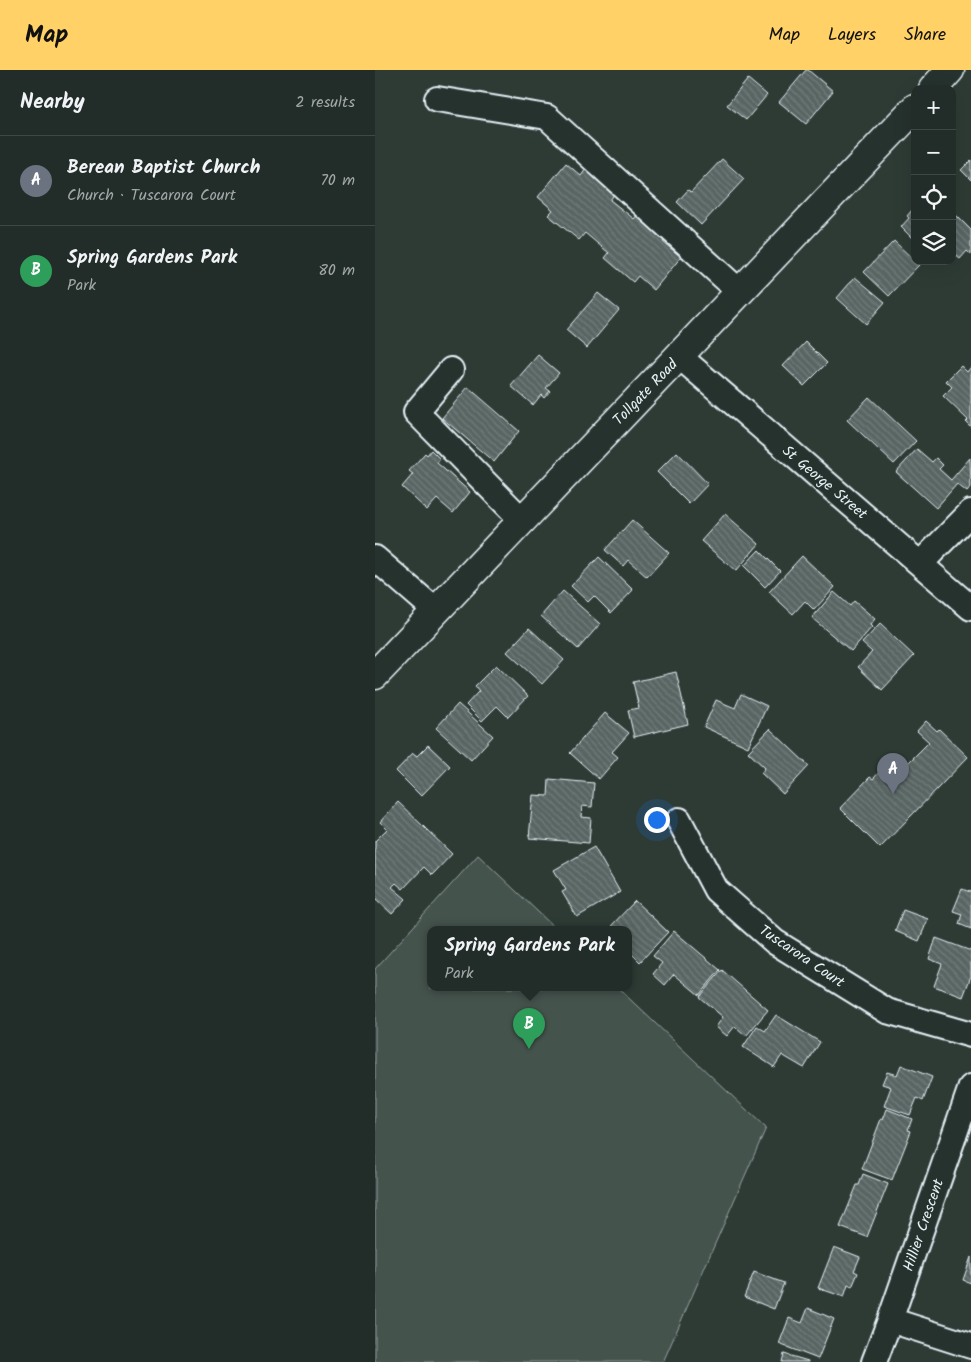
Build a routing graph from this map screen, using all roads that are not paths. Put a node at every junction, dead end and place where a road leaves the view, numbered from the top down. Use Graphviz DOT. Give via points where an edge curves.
graph roads {
  1 [pos="950,70"];
  2 [pos="937,85"];
  3 [pos="437,98"];
  4 [pos="911,112"];
  5 [pos="741,292"];
  6 [pos="679,356"];
  7 [pos="451,370"];
  8 [pos="971,512"];
  9 [pos="522,520"];
  10 [pos="375,558"];
  11 [pos="921,563"];
  12 [pos="971,608"];
  13 [pos="436,611"];
  14 [pos="375,675"];
  15 [pos="679,820"];
  16 [pos="971,1035"];
  17 [pos="971,1087"];
  18 [pos="890,1320"];
  19 [pos="971,1346"];
  20 [pos="874,1362"];
  1 -- 2 [label="main road"];
  3 -- 5 [label="street" via="547,117"];
  4 -- 5 [label="main road, Tollgate Road"];
  5 -- 6 [label="main road, Tollgate Road"];
  6 -- 9 [label="main road, Tollgate Road"];
  6 -- 11 [label="street, St George Street"];
  7 -- 9 [label="street" via="417,412"];
  8 -- 11 [label="street"];
  9 -- 13 [label="main road, Tollgate Road"];
  10 -- 13 [label="street"];
  11 -- 12 [label="street, St George Street"];
  13 -- 14 [label="main road, Tollgate Road"];
  15 -- 16 [label="street, Tuscarora Court" via="716,890 775,942 887,1011"];
  17 -- 18 [label="street, Hillier Crescent"];
  18 -- 19 [label="street"];
  18 -- 20 [label="street, Hillier Crescent"];
}
